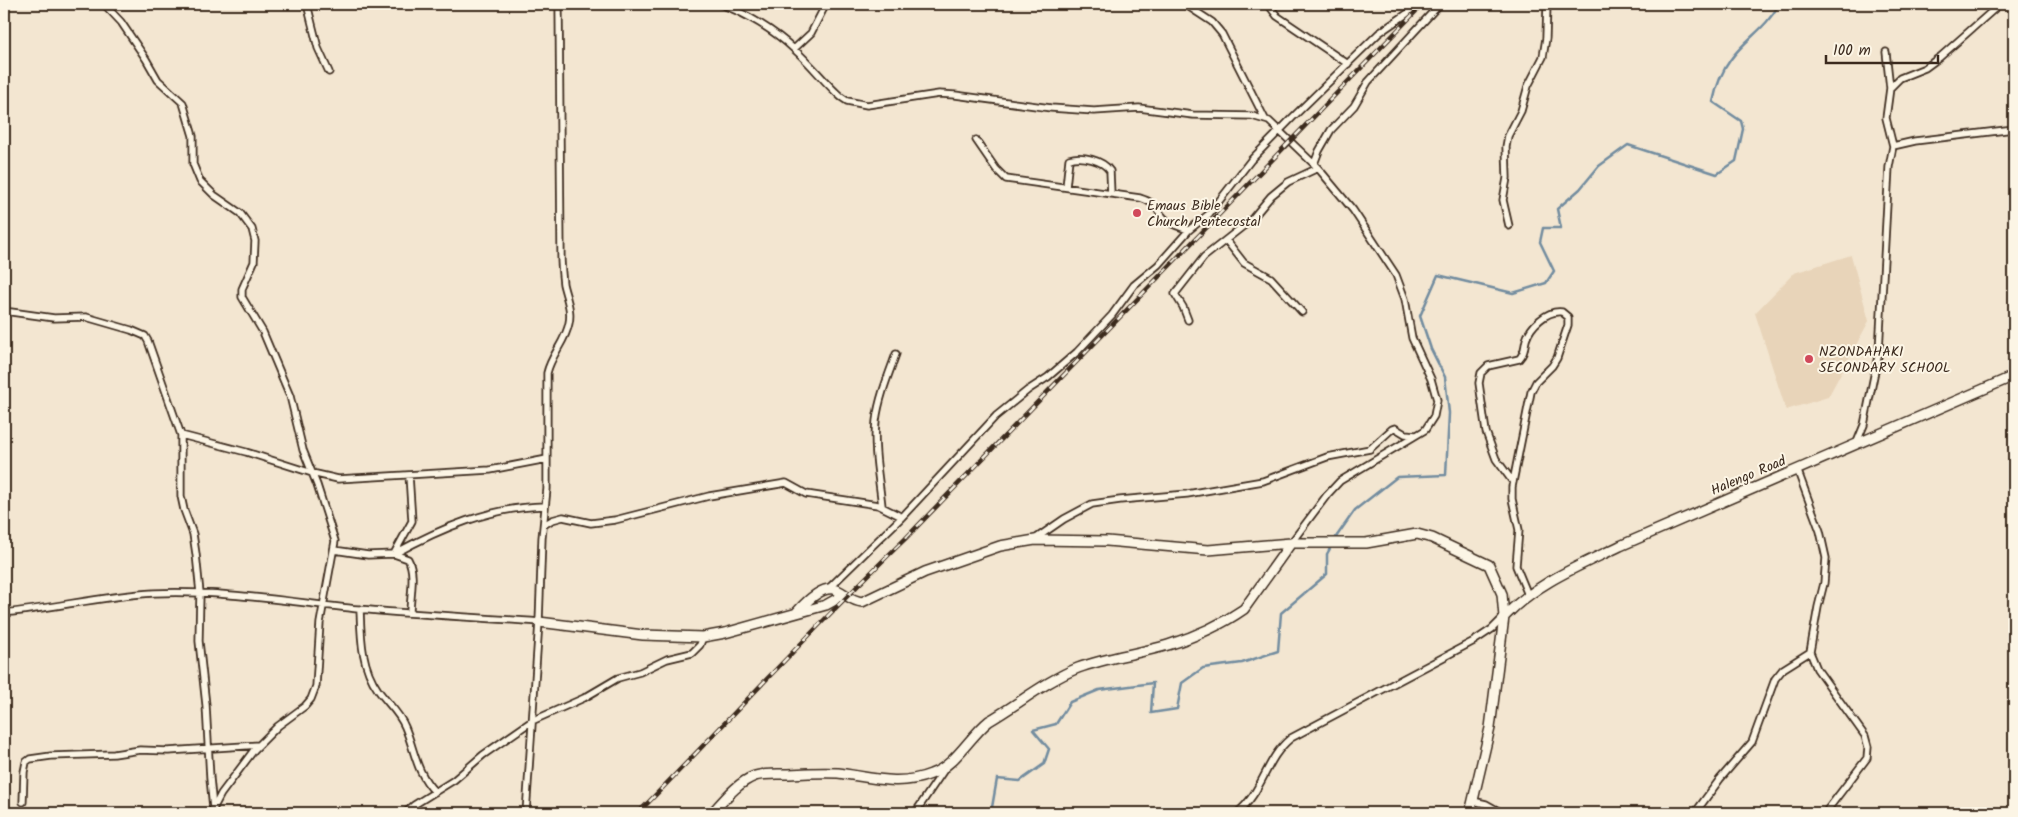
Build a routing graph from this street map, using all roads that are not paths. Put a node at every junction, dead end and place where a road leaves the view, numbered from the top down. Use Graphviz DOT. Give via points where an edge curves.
graph roads {
  1 [pos="104,4"];
  2 [pos="307,4"];
  3 [pos="559,4"];
  4 [pos="720,4"];
  5 [pos="826,4"];
  6 [pos="1268,4"];
  7 [pos="1418,4"];
  8 [pos="1440,4"];
  9 [pos="1547,4"];
  10 [pos="2000,4"];
  11 [pos="1186,6"];
  12 [pos="794,49"];
  13 [pos="1886,52"];
  14 [pos="1348,64"];
  15 [pos="329,72"];
  16 [pos="1890,88"];
  17 [pos="1265,119"];
  18 [pos="2014,129"];
  19 [pos="1280,131"];
  20 [pos="976,140"];
  21 [pos="1893,146"];
  22 [pos="1316,166"];
  23 [pos="1066,187"];
  24 [pos="1111,194"];
  25 [pos="1509,226"];
  26 [pos="1190,230"];
  27 [pos="1226,240"];
  28 [pos="4,301"];
  29 [pos="5,311"];
  30 [pos="1302,312"];
  31 [pos="1188,320"];
  32 [pos="896,354"];
  33 [pos="2014,376"];
  34 [pos="181,435"];
  35 [pos="1416,436"];
  36 [pos="1857,442"];
  37 [pos="547,459"];
  38 [pos="1797,469"];
  39 [pos="312,473"];
  40 [pos="409,475"];
  41 [pos="1513,482"];
  42 [pos="545,506"];
  43 [pos="882,506"];
  44 [pos="902,517"];
  45 [pos="544,525"];
  46 [pos="1035,540"];
  47 [pos="1291,543"];
  48 [pos="334,550"];
  49 [pos="394,554"];
  50 [pos="829,588"];
  51 [pos="200,593"];
  52 [pos="844,595"];
  53 [pos="1528,596"];
  54 [pos="324,606"];
  55 [pos="360,609"];
  56 [pos="797,612"];
  57 [pos="4,613"];
  58 [pos="410,613"];
  59 [pos="1504,618"];
  60 [pos="539,622"];
  61 [pos="703,637"];
  62 [pos="1810,652"];
  63 [pos="532,721"];
  64 [pos="259,745"];
  65 [pos="208,748"];
  66 [pos="947,766"];
  67 [pos="436,792"];
  68 [pos="1473,801"];
  69 [pos="23,802"];
  70 [pos="212,811"];
  71 [pos="405,813"];
  72 [pos="526,813"];
  73 [pos="712,813"];
  74 [pos="916,813"];
  75 [pos="1237,813"];
  76 [pos="1470,813"];
  77 [pos="1502,813"];
  78 [pos="1695,813"];
  79 [pos="1825,813"];
  1 -- 39 [label="street" via="121,22 158,80 183,103 193,136 195,170 200,181 240,213 252,229 256,246 254,262 242,289 242,297 263,332 284,380"];
  2 -- 15 [label="street" via="318,48"];
  3 -- 37 [label="street" via="561,256 570,321 547,373"];
  4 -- 12 [label="street" via="752,20"];
  5 -- 12 [label="street" via="811,33"];
  6 -- 14 [label="street" via="1277,16"];
  7 -- 14 [label="street" via="1379,32"];
  8 -- 22 [label="street" via="1368,82 1354,106 1331,130 1319,151"];
  9 -- 25 [label="street" via="1543,57 1506,142 1507,178 1503,200"];
  10 -- 16 [label="street" via="1940,57 1925,68 1900,78"];
  11 -- 17 [label="street" via="1218,28"];
  12 -- 17 [label="street" via="833,90 857,104 947,95 1051,108 1094,111 1139,108"];
  13 -- 16 [label="street"];
  14 -- 19 [label="street"];
  16 -- 21 [label="street" via="1886,118"];
  17 -- 19 [label="street"];
  18 -- 21 [label="street"];
  19 -- 22 [label="street"];
  19 -- 26 [label="street" via="1251,160 1209,214"];
  20 -- 23 [label="street" via="1006,179"];
  21 -- 36 [label="street" via="1889,167 1879,351 1864,425"];
  22 -- 27 [label="street" via="1280,189 1251,220"];
  22 -- 35 [label="street" via="1360,220 1391,267 1403,292 1412,338 1437,400 1434,416 1425,430"];
  23 -- 24 [label="street"];
  23 -- 24 [label="street" via="1070,159 1078,158 1106,165 1110,171"];
  24 -- 26 [label="street" via="1155,204 1167,221"];
  26 -- 44 [label="street" via="1134,285 1077,352 1003,410"];
  27 -- 30 [label="street" via="1244,263 1270,278"];
  27 -- 31 [label="street" via="1204,257 1175,292"];
  28 -- 29 [label="street"];
  29 -- 34 [label="street" via="54,318 86,317 145,336"];
  32 -- 43 [label="street" via="876,420"];
  33 -- 36 [label="street, Halengo Road"];
  34 -- 39 [label="street"];
  34 -- 51 [label="street" via="181,496 195,544"];
  35 -- 46 [label="street" via="1395,428 1370,449 1327,457 1242,486 1092,504"];
  35 -- 47 [label="street" via="1340,481"];
  36 -- 38 [label="street, Halengo Road"];
  37 -- 40 [label="street" via="504,468"];
  37 -- 42 [label="street"];
  38 -- 53 [label="street, Halengo Road" via="1620,546 1558,576"];
  38 -- 62 [label="street" via="1825,546 1826,558"];
  39 -- 40 [label="street" via="338,479"];
  39 -- 48 [label="street" via="334,534"];
  40 -- 49 [label="street" via="412,520"];
  41 -- 41 [label="street" via="1496,459 1486,432 1480,378 1488,366 1519,359 1532,328 1550,314 1562,312 1568,318 1568,325 1557,358 1531,392"];
  41 -- 53 [label="street" via="1512,499 1519,530 1516,566"];
  42 -- 45 [label="street"];
  42 -- 49 [label="street" via="513,508 472,519 443,529"];
  43 -- 44 [label="street"];
  43 -- 45 [label="street" via="806,494 786,483 723,493 615,520 591,523 563,517"];
  44 -- 50 [label="street"];
  45 -- 60 [label="street"];
  46 -- 47 [label="street" via="1107,541 1208,550"];
  46 -- 52 [label="street" via="1000,546 925,572 865,601"];
  47 -- 59 [label="street" via="1366,543 1417,534 1432,538 1489,565 1502,594"];
  47 -- 66 [label="street" via="1244,609 1234,616 1168,645 1097,662 1063,676 979,728"];
  48 -- 49 [label="street"];
  48 -- 54 [label="street"];
  49 -- 58 [label="street" via="408,559 410,565"];
  50 -- 52 [label="street"];
  50 -- 56 [label="street" via="812,597"];
  51 -- 54 [label="street"];
  51 -- 57 [label="street" via="101,598"];
  51 -- 65 [label="street" via="199,641"];
  52 -- 56 [label="street" via="826,605"];
  53 -- 59 [label="street, Halengo Road"];
  54 -- 55 [label="street"];
  54 -- 64 [label="street" via="316,686 311,699"];
  55 -- 58 [label="street"];
  55 -- 67 [label="street" via="367,671 377,689 397,712 422,777"];
  56 -- 61 [label="street"];
  58 -- 60 [label="street"];
  59 -- 68 [label="street" via="1492,718"];
  59 -- 75 [label="street" via="1474,641 1291,738 1275,755 1260,786"];
  60 -- 61 [label="street" via="643,635"];
  60 -- 63 [label="street"];
  61 -- 63 [label="street" via="692,653 618,678 584,698"];
  62 -- 78 [label="street" via="1783,669 1775,679 1752,742"];
  62 -- 79 [label="street" via="1817,669 1865,736 1868,747 1867,758"];
  63 -- 67 [label="street"];
  63 -- 72 [label="street"];
  64 -- 65 [label="street"];
  64 -- 70 [label="street" via="230,780"];
  65 -- 69 [label="street" via="30,759 24,772"];
  65 -- 70 [label="street"];
  66 -- 73 [label="street" via="932,774 907,780 878,780 836,773 762,775 746,781"];
  66 -- 74 [label="street"];
  67 -- 71 [label="street"];
  68 -- 76 [label="street"];
  68 -- 77 [label="street"];
}
